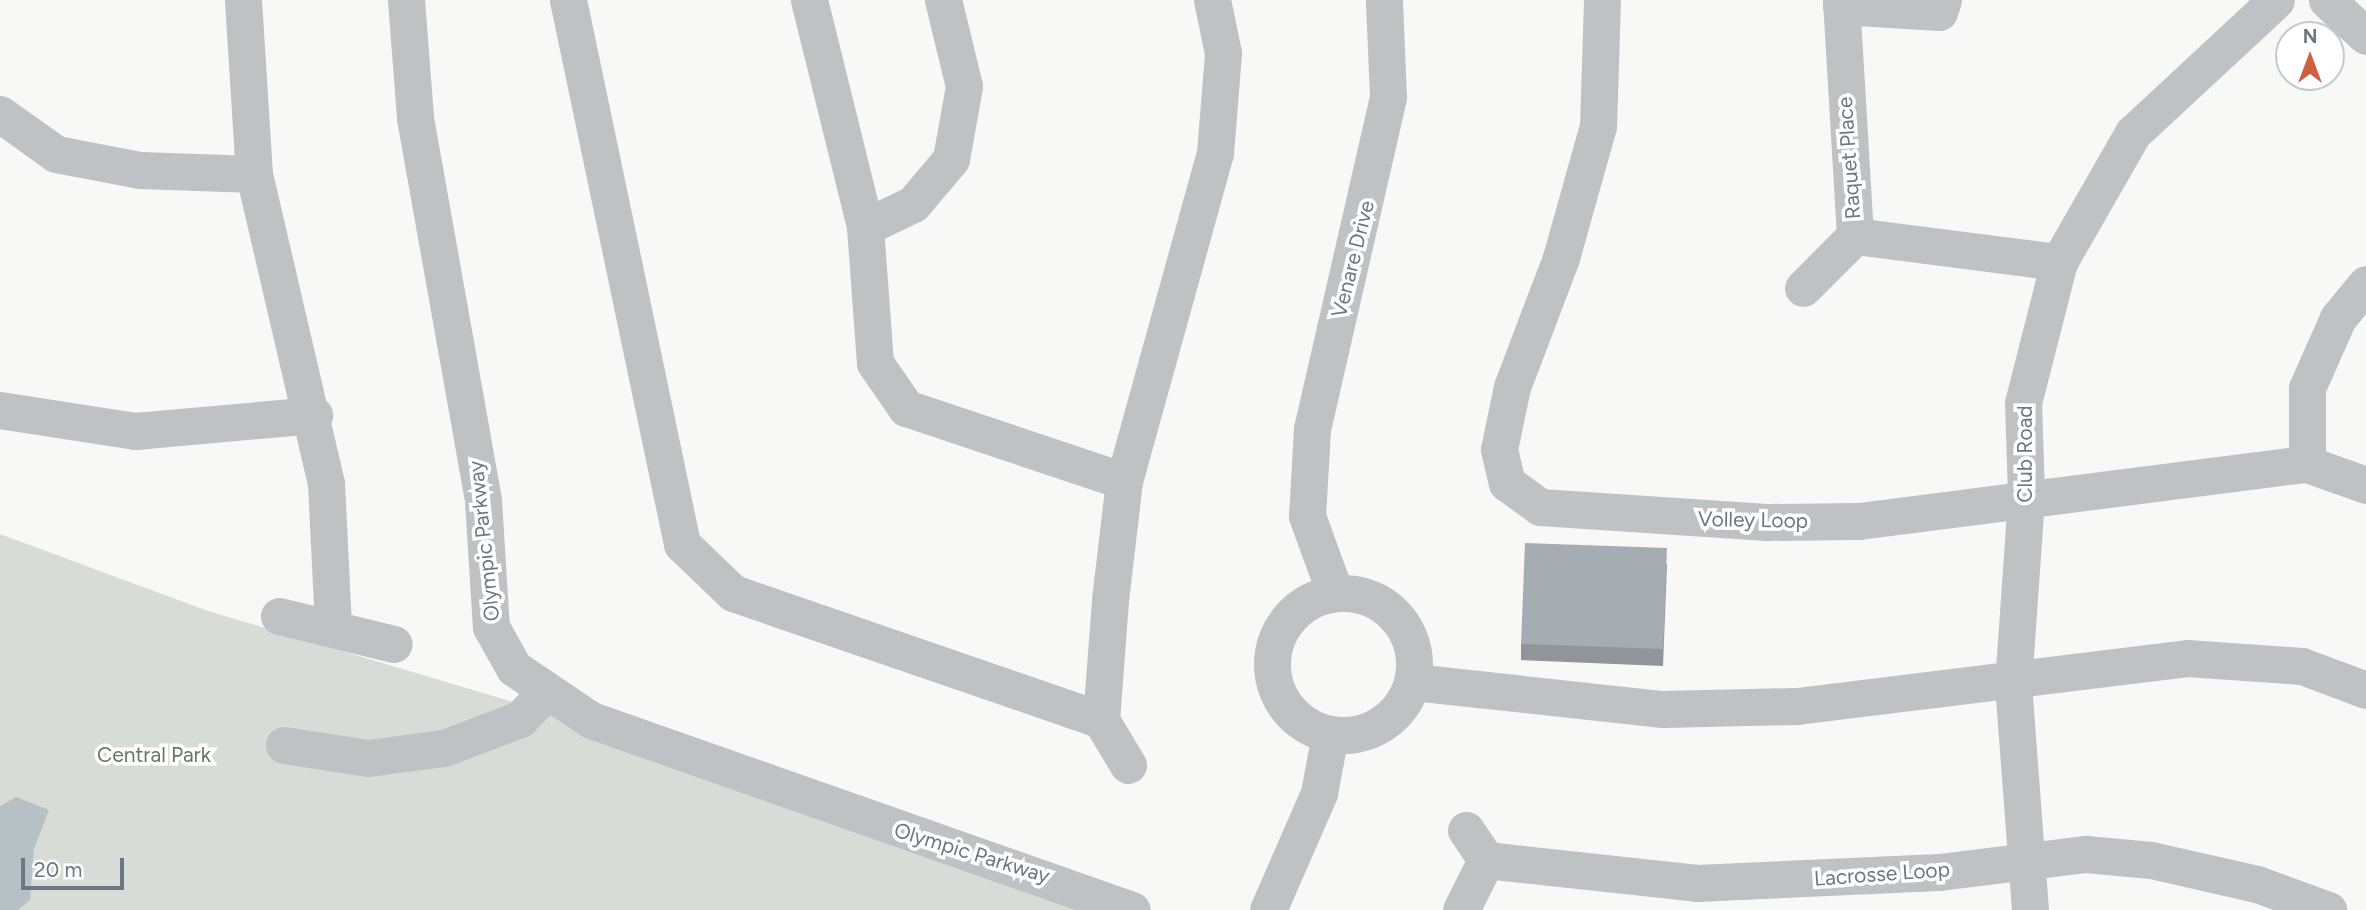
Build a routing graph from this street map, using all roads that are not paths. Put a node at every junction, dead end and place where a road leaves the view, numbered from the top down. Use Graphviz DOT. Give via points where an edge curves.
graph roads {
  1 [pos="243,0"];
  2 [pos="406,0"];
  3 [pos="568,0"];
  4 [pos="809,0"];
  5 [pos="943,0"];
  6 [pos="1212,0"];
  7 [pos="1384,0"];
  8 [pos="1602,0"];
  9 [pos="1943,0"];
  10 [pos="2276,0"];
  11 [pos="2327,0"];
  12 [pos="1841,3"];
  13 [pos="2366,36"];
  14 [pos="0,114"];
  15 [pos="254,174"];
  16 [pos="865,227"];
  17 [pos="1855,236"];
  18 [pos="2059,262"];
  19 [pos="2366,284"];
  20 [pos="1803,288"];
  21 [pos="0,410"];
  22 [pos="314,415"];
  23 [pos="2307,464"];
  24 [pos="1124,481"];
  25 [pos="2366,485"];
  26 [pos="2026,496"];
  27 [pos="1335,593"];
  28 [pos="279,616"];
  29 [pos="333,625"];
  30 [pos="394,644"];
  31 [pos="1413,682"];
  32 [pos="2013,684"];
  33 [pos="2366,690"];
  34 [pos="546,692"];
  35 [pos="1101,720"];
  36 [pos="1330,734"];
  37 [pos="285,745"];
  38 [pos="1128,765"];
  39 [pos="2025,858"];
  40 [pos="1132,910"];
  41 [pos="1268,910"];
  42 [pos="1461,910"];
  43 [pos="2030,910"];
  44 [pos="2328,910"];
  1 -- 15 [label="street"];
  2 -- 34 [label="street, Olympic Parkway" via="415,118 483,501 491,627 514,668"];
  3 -- 35 [label="street" via="682,544 733,593"];
  4 -- 16 [label="street"];
  5 -- 16 [label="street" via="964,86 951,159 913,204"];
  6 -- 24 [label="street" via="1223,53 1215,153"];
  7 -- 27 [label="street, Venare Drive" via="1388,97 1312,429 1307,516"];
  8 -- 26 [label="street, Volley Loop" via="1598,126 1561,258 1512,387 1499,449 1507,484 1540,507 1574,513 1767,522 1859,521"];
  9 -- 12 [label="street" via="1939,12"];
  10 -- 18 [label="street, Club Road" via="2133,133"];
  11 -- 13 [label="street"];
  12 -- 17 [label="street, Raquet Place"];
  14 -- 15 [label="street" via="55,154 140,170"];
  15 -- 22 [label="street"];
  16 -- 24 [label="street" via="875,363 906,408"];
  17 -- 18 [label="street, Raquet Place"];
  17 -- 20 [label="street"];
  18 -- 26 [label="street, Club Road" via="2023,403"];
  19 -- 23 [label="street" via="2338,317 2307,388"];
  21 -- 22 [label="street" via="135,431"];
  22 -- 29 [label="street" via="326,483"];
  23 -- 25 [label="street"];
  23 -- 26 [label="street, Volley Loop"];
  24 -- 35 [label="street"];
  26 -- 32 [label="street, Club Road"];
  27 -- 31 [label="street" via="1380,602 1397,617 1415,659"];
  27 -- 36 [label="street" via="1294,611 1272,650 1272,672 1284,703 1309,726"];
  28 -- 29 [label="street"];
  29 -- 30 [label="street"];
  31 -- 32 [label="street" via="1663,709 1809,705"];
  31 -- 36 [label="street" via="1390,718 1372,729"];
  32 -- 33 [label="street" via="2187,658 2302,666"];
  32 -- 39 [label="street, Club Road"];
  34 -- 37 [label="street" via="520,719 444,748 368,758"];
  34 -- 40 [label="street, Olympic Parkway" via="590,720 700,761 1049,876"];
  35 -- 38 [label="street"];
  36 -- 41 [label="street" via="1319,793"];
  39 -- 42 [label="street, Lacrosse Loop" via="1926,873 1697,883 1476,845"];
  39 -- 43 [label="street, Club Road"];
  39 -- 44 [label="street, Lacrosse Loop" via="2151,860 2257,884"];
}
